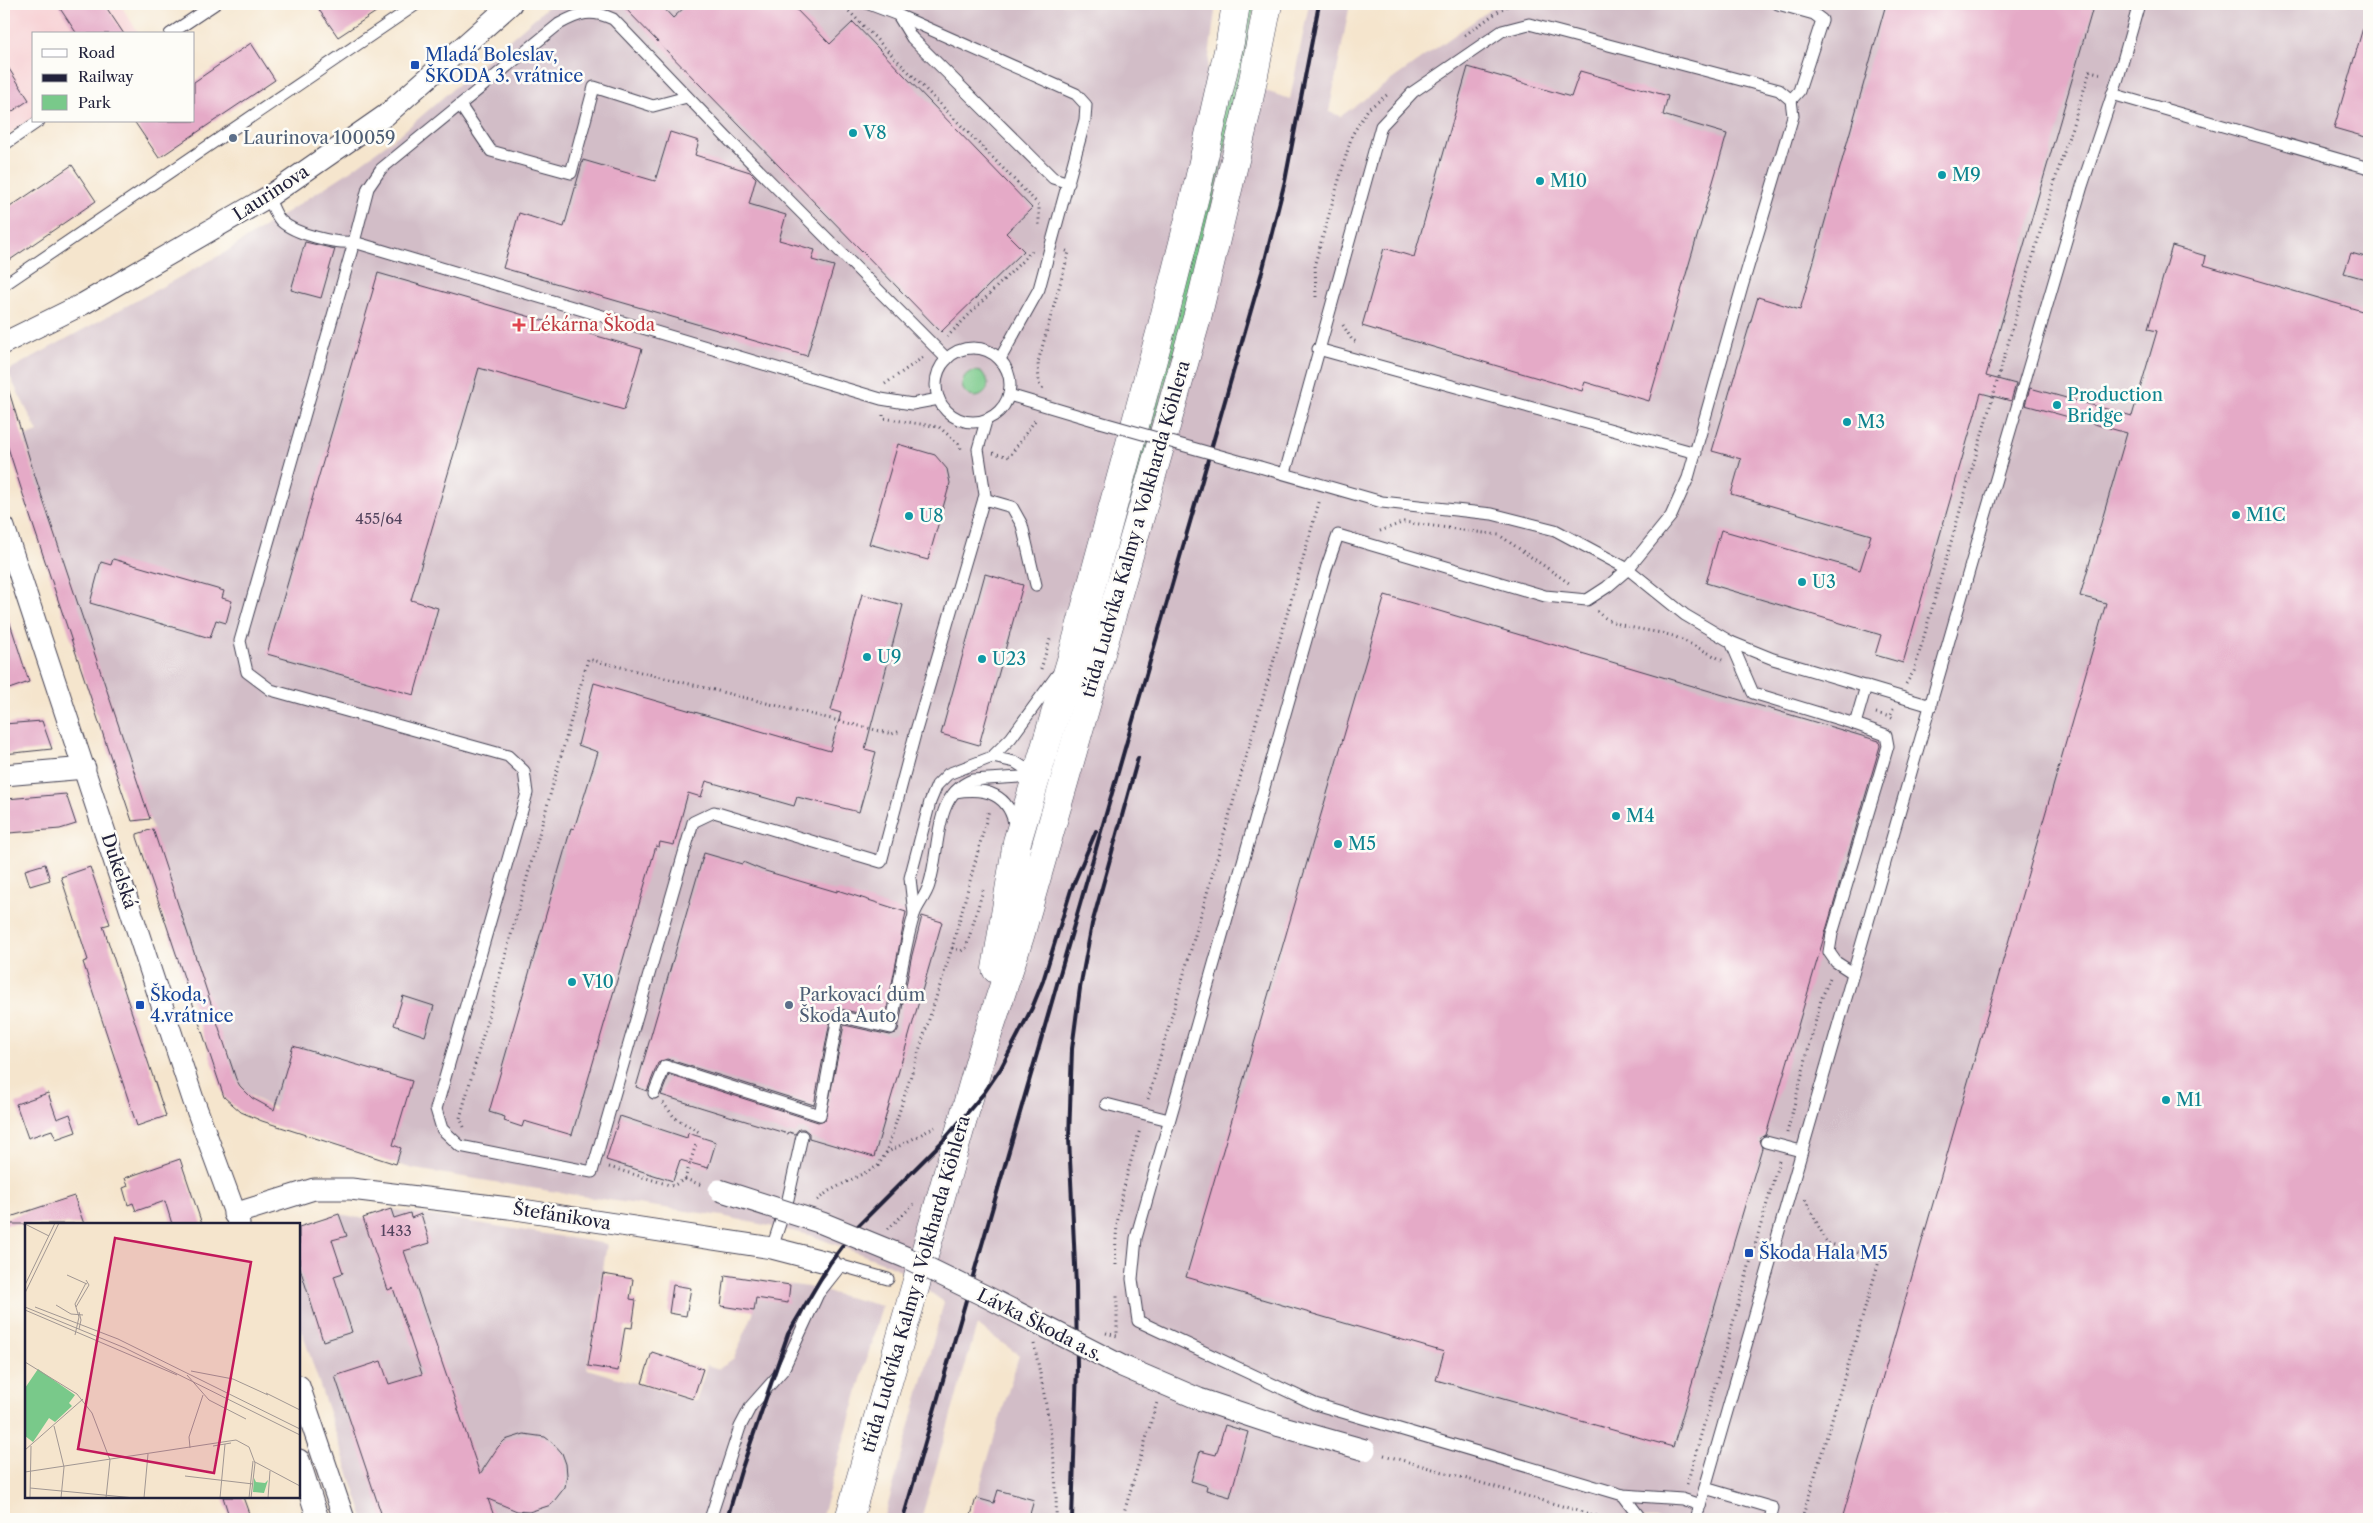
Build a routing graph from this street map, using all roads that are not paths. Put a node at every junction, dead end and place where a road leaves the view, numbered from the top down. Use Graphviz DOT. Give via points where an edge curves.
graph roads {
  1 [pos="215,4"];
  2 [pos="417,4"];
  3 [pos="511,4"];
  4 [pos="869,4"];
  5 [pos="1236,4"];
  6 [pos="1268,4"];
  7 [pos="1778,4"];
  8 [pos="2139,4"];
  9 [pos="898,15"];
  10 [pos="173,32"];
  11 [pos="2112,94"];
  12 [pos="687,97"];
  13 [pos="1791,100"];
  14 [pos="460,105"];
  15 [pos="38,122"];
  16 [pos="4,145"];
  17 [pos="2369,168"];
  18 [pos="1069,183"];
  19 [pos="268,197"];
  20 [pos="354,242"];
  21 [pos="4,285"];
  22 [pos="4,343"];
  23 [pos="1318,349"];
  24 [pos="947,359"];
  25 [pos="1000,359"];
  26 [pos="1009,395"];
  27 [pos="939,398"];
  28 [pos="986,420"];
  29 [pos="1696,453"];
  30 [pos="1285,473"];
  31 [pos="984,499"];
  32 [pos="4,527"];
  33 [pos="1628,569"];
  34 [pos="1036,585"];
  35 [pos="1731,642"];
  36 [pos="1072,657"];
  37 [pos="1866,686"];
  38 [pos="1931,706"];
  39 [pos="1855,724"];
  40 [pos="992,757"];
  41 [pos="85,768"];
  42 [pos="4,774"];
  43 [pos="1049,780"];
  44 [pos="955,792"];
  45 [pos="1017,842"];
  46 [pos="914,914"];
  47 [pos="1853,973"];
  48 [pos="983,1049"];
  49 [pos="654,1093"];
  50 [pos="1106,1104"];
  51 [pos="1169,1120"];
  52 [pos="802,1136"];
  53 [pos="1766,1142"];
  54 [pos="1801,1151"];
  55 [pos="719,1190"];
  56 [pos="236,1221"];
  57 [pos="772,1248"];
  58 [pos="836,1264"];
  59 [pos="888,1279"];
  60 [pos="300,1389"];
  61 [pos="1365,1450"];
  62 [pos="300,1463"];
  63 [pos="1705,1488"];
  64 [pos="1623,1495"];
  65 [pos="1700,1505"];
  66 [pos="318,1519"];
  67 [pos="344,1519"];
  68 [pos="710,1519"];
  69 [pos="849,1519"];
  70 [pos="1641,1519"];
  71 [pos="1696,1519"];
  72 [pos="1770,1519"];
  1 -- 10 [label="lane"];
  2 -- 21 [label="lane"];
  3 -- 19 [label="street, Laurinova" via="386,116"];
  4 -- 9 [label="lane"];
  5 -- 36 [label="street, třída Ludvíka Kalmy a Volkharda Köhlera" via="1172,288"];
  6 -- 43 [label="street, třída Ludvíka Kalmy a Volkharda Köhlera" via="1247,110 1197,318"];
  7 -- 13 [label="lane" via="1814,14 1822,20 1799,92"];
  8 -- 11 [label="lane"];
  9 -- 18 [label="lane" via="912,38 1053,178"];
  9 -- 18 [label="lane" via="1076,94 1086,105 1086,120"];
  11 -- 17 [label="lane"];
  11 -- 38 [label="lane" via="2076,204"];
  12 -- 14 [label="lane" via="613,20 598,13 576,15 559,24"];
  12 -- 14 [label="lane" via="653,106 594,87 571,173 491,151"];
  12 -- 24 [label="lane"];
  13 -- 23 [label="lane" via="1779,90 1530,24 1502,31 1413,92 1381,126"];
  13 -- 29 [label="lane" via="1793,116"];
  14 -- 20 [label="lane" via="380,169 368,188"];
  15 -- 16 [label="lane"];
  18 -- 25 [label="lane" via="1039,289"];
  19 -- 20 [label="lane" via="281,221 309,235 339,243"];
  19 -- 22 [label="street, Laurinova" via="84,304"];
  20 -- 27 [label="lane" via="881,399 912,404"];
  20 -- 31 [label="lane" via="240,641 247,672 271,690 508,756 524,770 527,793 436,1109 442,1129 460,1146 592,1172 694,822 714,812 881,862"];
  23 -- 29 [label="lane"];
  23 -- 30 [label="lane"];
  24 -- 25 [label="lane" via="957,352 974,348 991,352"];
  24 -- 27 [label="lane" via="937,377"];
  25 -- 26 [label="lane" via="1009,376"];
  26 -- 28 [label="lane" via="996,415"];
  26 -- 30 [label="lane, bridge"];
  27 -- 28 [label="lane" via="944,408 963,421"];
  28 -- 31 [label="lane" via="978,449"];
  29 -- 33 [label="lane" via="1671,516"];
  30 -- 33 [label="lane" via="1382,502 1492,514 1555,530"];
  31 -- 34 [label="lane" via="1012,507 1022,525"];
  32 -- 41 [label="street, Dukelská"];
  33 -- 35 [label="lane" via="1686,615"];
  33 -- 51 [label="lane" via="1587,600 1545,596 1338,535"];
  35 -- 37 [label="lane" via="1773,659"];
  35 -- 39 [label="lane" via="1753,694"];
  36 -- 40 [label="lane" via="1011,738"];
  36 -- 43 [label="street, třída Ludvíka Kalmy a Volkharda Köhlera"];
  37 -- 38 [label="lane"];
  37 -- 39 [label="lane"];
  38 -- 47 [label="lane"];
  39 -- 47 [label="lane" via="1886,735 1888,746 1829,952 1836,962"];
  40 -- 43 [label="lane" via="1015,762"];
  40 -- 46 [label="lane" via="948,774 937,785 910,878"];
  41 -- 42 [label="street"];
  41 -- 56 [label="street, Dukelská"];
  43 -- 44 [label="lane" via="972,780"];
  43 -- 45 [label="street, třída Ludvíka Kalmy a Volkharda Köhlera"];
  43 -- 48 [label="street, třída Ludvíka Kalmy a Volkharda Köhlera" via="1020,936"];
  44 -- 45 [label="lane" via="984,790 997,804 1008,807 1013,816"];
  44 -- 46 [label="lane" via="943,813 929,886"];
  45 -- 48 [label="street, třída Ludvíka Kalmy a Volkharda Köhlera"];
  46 -- 49 [label="lane" via="891,1028 838,1016 820,1115 665,1066"];
  47 -- 54 [label="lane"];
  48 -- 69 [label="street, třída Ludvíka Kalmy a Volkharda Köhlera"];
  50 -- 51 [label="lane"];
  51 -- 64 [label="lane" via="1136,1238 1132,1279 1138,1321 1314,1404"];
  52 -- 57 [label="lane" via="788,1199"];
  53 -- 54 [label="lane"];
  54 -- 63 [label="lane"];
  55 -- 61 [label="street, Lávka Škoda a.s., bridge" via="822,1223 905,1257 1122,1366 1199,1398 1280,1426"];
  56 -- 57 [label="street, Štefánikova" via="314,1189 351,1189 509,1208"];
  57 -- 58 [label="street, Štefánikova"];
  58 -- 59 [label="lane, Štefánikova"];
  58 -- 68 [label="lane" via="818,1294 783,1370 751,1406 740,1427"];
  60 -- 67 [label="street"];
  62 -- 66 [label="street"];
  63 -- 65 [label="lane"];
  63 -- 72 [label="lane" via="1774,1508"];
  64 -- 65 [label="lane" via="1682,1500"];
  64 -- 70 [label="lane"];
  65 -- 71 [label="lane"];
}
